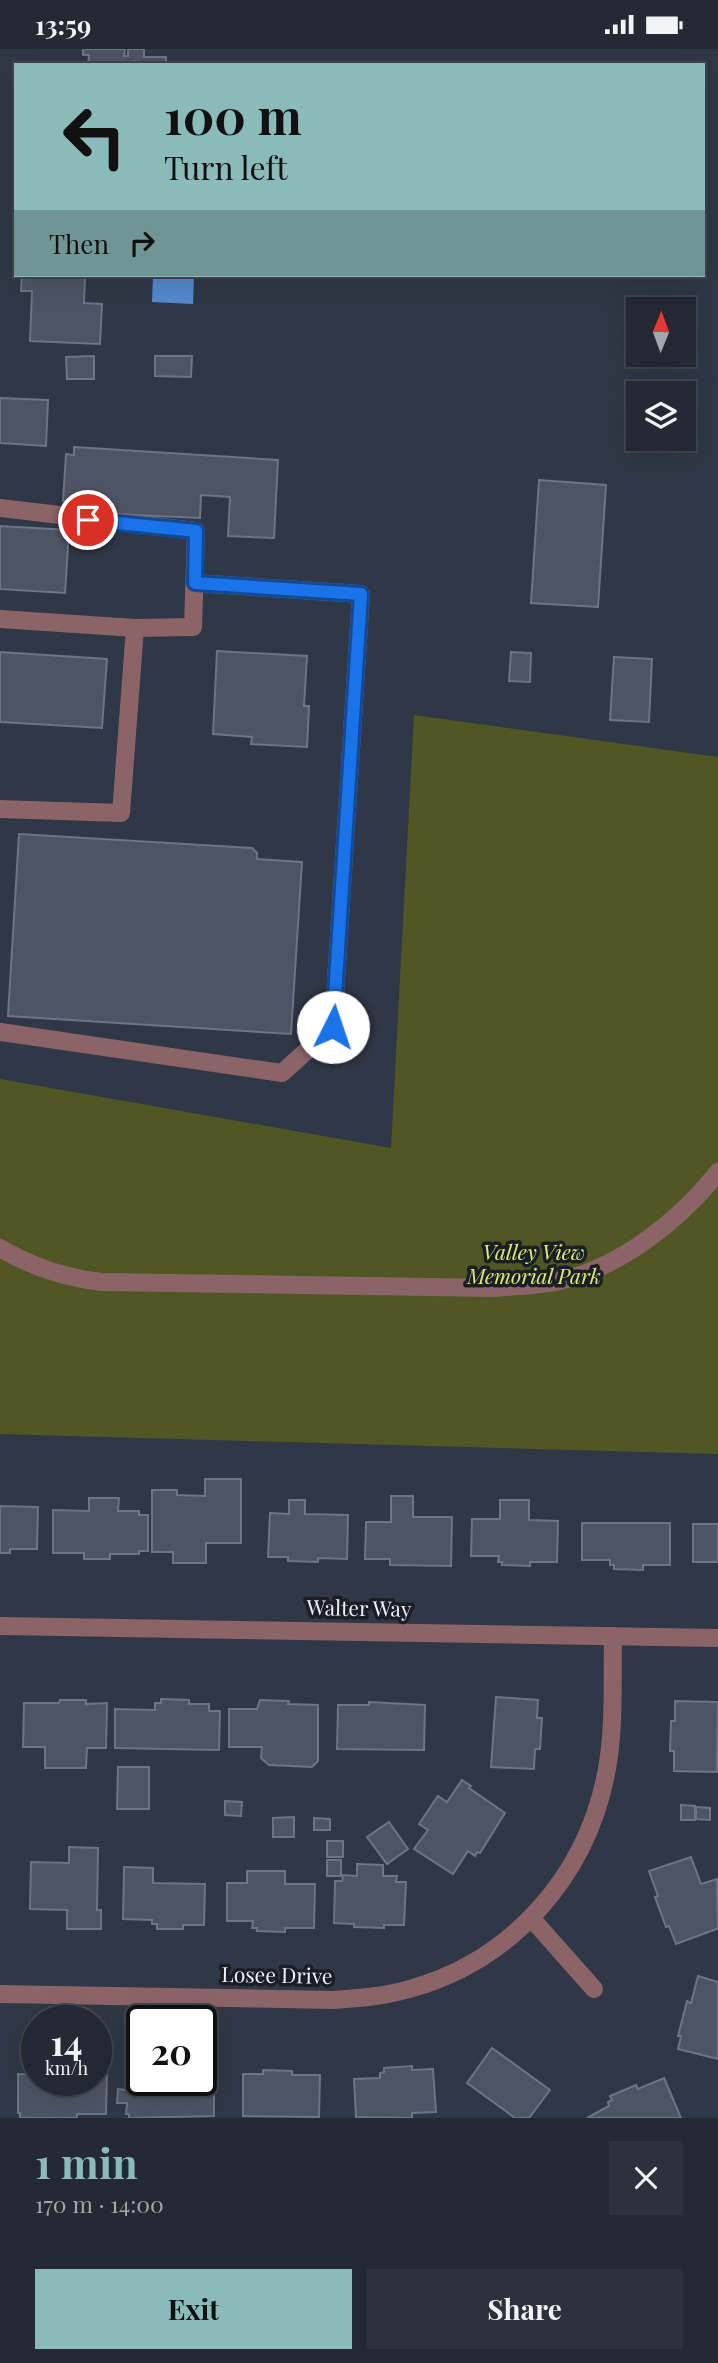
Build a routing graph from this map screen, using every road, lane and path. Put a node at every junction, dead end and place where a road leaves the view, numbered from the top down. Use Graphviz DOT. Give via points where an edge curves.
graph roads {
  1 [pos="0,508"];
  2 [pos="195,583"];
  3 [pos="0,619"];
  4 [pos="135,628"];
  5 [pos="0,809"];
  6 [pos="0,1032"];
  7 [pos="718,1172"];
  8 [pos="0,1248"];
  9 [pos="0,1626"];
  10 [pos="613,1636"];
  11 [pos="718,1638"];
  12 [pos="532,1919"];
  13 [pos="594,1989"];
  14 [pos="0,1994"];
  1 -- 2 [label="street" via="196,531"];
  2 -- 4 [label="street" via="194,627"];
  2 -- 6 [label="street" via="361,594 333,1027 282,1073"];
  3 -- 4 [label="street"];
  4 -- 5 [label="street" via="121,813"];
  7 -- 8 [label="street" via="656,1233 580,1275 533,1285 102,1282 51,1272"];
  9 -- 10 [label="street, Walter Way"];
  10 -- 11 [label="street, Walter Way"];
  10 -- 12 [label="street, Losee Drive" via="610,1749 600,1800 568,1871"];
  12 -- 13 [label="street"];
  12 -- 14 [label="street, Losee Drive" via="464,1967 388,1994 334,2000"];
}
